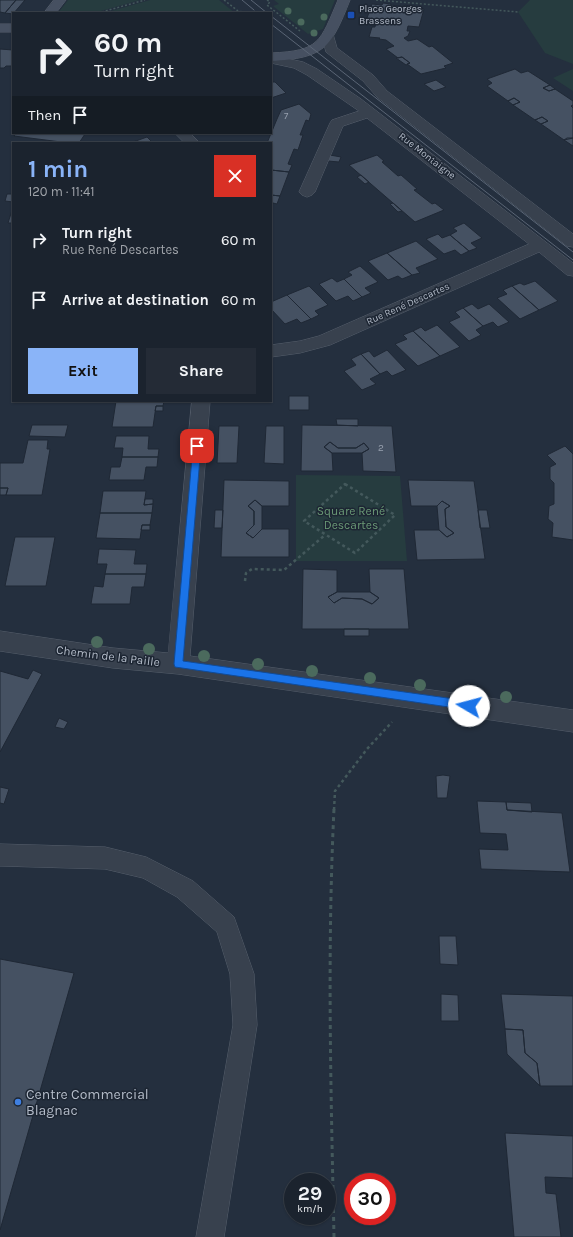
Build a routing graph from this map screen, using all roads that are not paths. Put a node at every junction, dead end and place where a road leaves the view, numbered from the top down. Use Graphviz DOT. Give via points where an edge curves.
graph roads {
  1 [pos="60,0"];
  2 [pos="344,0"];
  3 [pos="51,12"];
  4 [pos="0,28"];
  5 [pos="12,28"];
  6 [pos="328,37"];
  7 [pos="272,58"];
  8 [pos="272,58"];
  9 [pos="370,112"];
  10 [pos="183,134"];
  11 [pos="192,142"];
  12 [pos="307,192"];
  13 [pos="573,242"];
  14 [pos="541,245"];
  15 [pos="573,271"];
  16 [pos="272,350"];
  17 [pos="200,402"];
  18 [pos="0,641"];
  19 [pos="178,664"];
  20 [pos="573,721"];
  21 [pos="0,854"];
  22 [pos="210,1237"];
  1 -- 3 [label="street"];
  2 -- 6 [label="street"];
  4 -- 5 [label="street"];
  6 -- 7 [label="street" via="320,47 307,53"];
  6 -- 13 [label="street, Rue Montaigne" via="331,49 368,78 382,94"];
  8 -- 9 [label="street, Rue Montaigne" via="298,65 312,72"];
  9 -- 12 [label="street" via="337,123"];
  9 -- 14 [label="street, Rue Montaigne"];
  10 -- 11 [label="street"];
  14 -- 15 [label="street, Rue Montaigne"];
  14 -- 16 [label="street, Rue René Descartes" via="324,341"];
  17 -- 19 [label="street"];
  18 -- 19 [label="street, Chemin de la Paille" via="113,658"];
  19 -- 20 [label="street, Chemin de la Paille"];
  21 -- 22 [label="lane" via="105,858 146,868 185,889 226,925 242,974 245,1025"];
}
